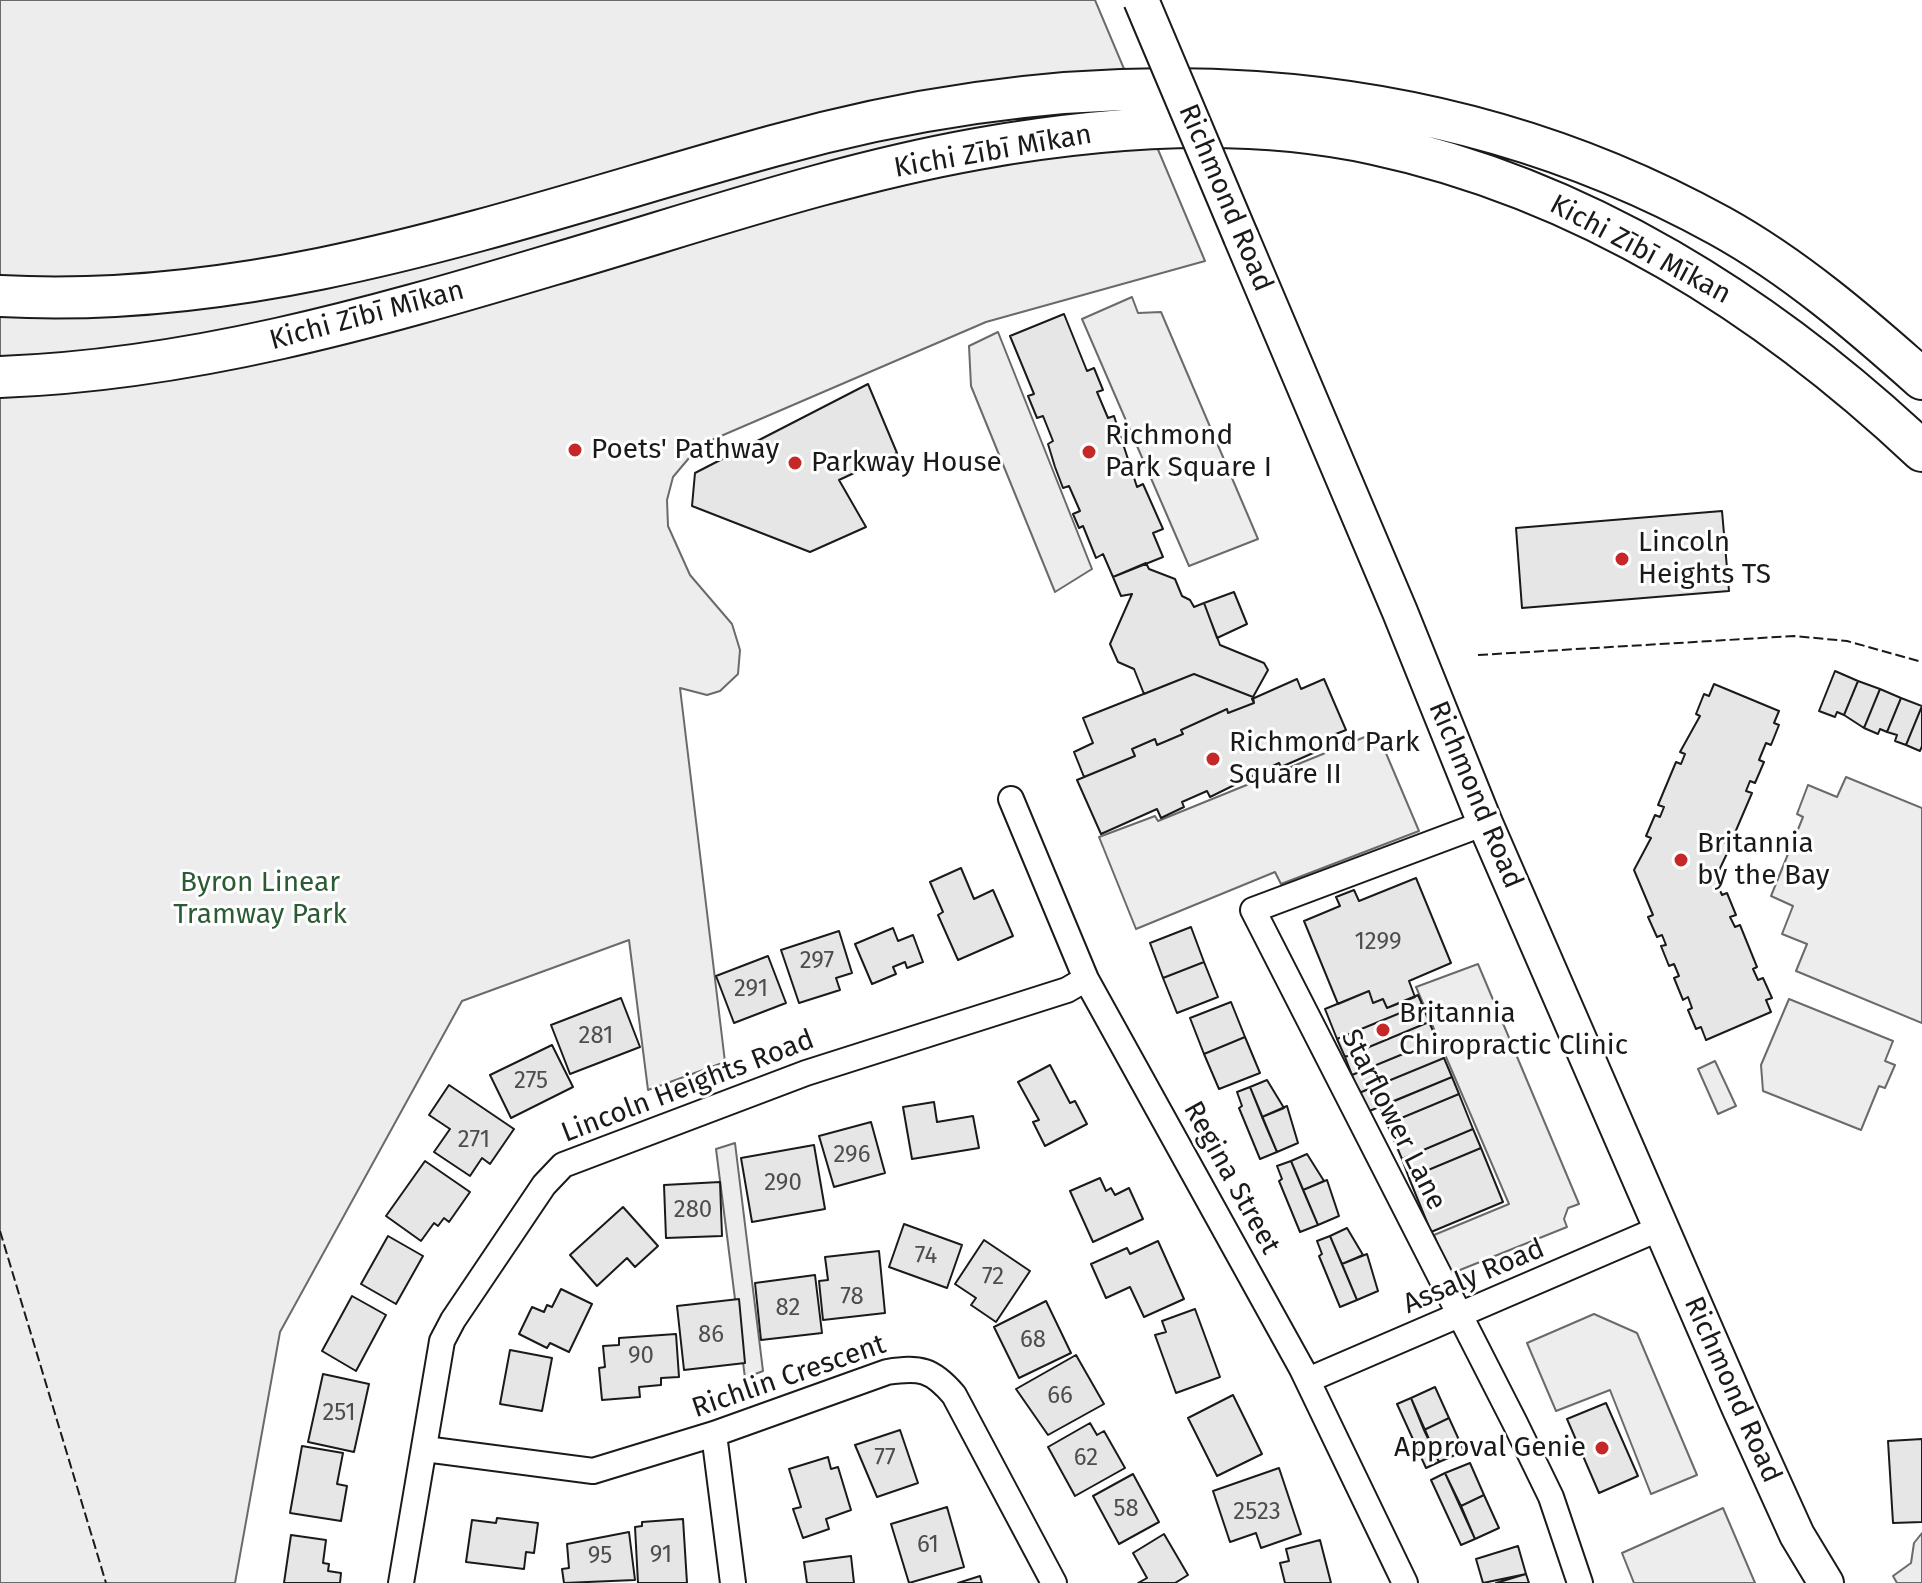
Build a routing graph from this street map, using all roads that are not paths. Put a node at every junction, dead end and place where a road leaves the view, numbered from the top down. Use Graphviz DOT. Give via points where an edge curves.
graph roads {
  1 [pos="1141,0"];
  2 [pos="0,296"];
  3 [pos="0,377"];
  4 [pos="1922,379"];
  5 [pos="1922,451"];
  6 [pos="1011,799"];
  7 [pos="1485,823"];
  8 [pos="1086,979"];
  9 [pos="1663,1227"];
  10 [pos="1459,1317"];
  11 [pos="1308,1380"];
  12 [pos="714,1434"];
  13 [pos="425,1449"];
  14 [pos="401,1583"];
  15 [pos="733,1583"];
  16 [pos="1054,1583"];
  17 [pos="1405,1583"];
  18 [pos="1580,1583"];
  19 [pos="1826,1583"];
  1 -- 7 [label="main road, Richmond Road, bridge"];
  2 -- 4 [label="highway, Kichi Zībī Mīkan" via="76,299 174,293 278,278 421,247 779,144 896,117 1039,96 1223,89 1320,95 1402,109 1485,128 1595,168 1721,226 1819,291"];
  3 -- 5 [label="highway, Kichi Zībī Mīkan" via="144,366 310,333 819,186 976,149 1168,128 1238,129 1326,136 1435,159 1514,186 1621,234 1721,290 1811,353"];
  6 -- 8 [label="street, Regina Street"];
  7 -- 9 [label="main road, Richmond Road"];
  7 -- 10 [label="street, Starflower Lane" via="1253,910"];
  8 -- 11 [label="street, Regina Street"];
  8 -- 13 [label="street, Lincoln Heights Road" via="1067,990 806,1073 563,1165 544,1185 442,1341"];
  9 -- 10 [label="street, Assaly Road"];
  9 -- 19 [label="main road, Richmond Road" via="1785,1508"];
  10 -- 11 [label="street, Assaly Road"];
  10 -- 18 [label="street, Starflower Lane" via="1551,1497"];
  11 -- 17 [label="street, Regina Street"];
  12 -- 13 [label="street, Richlin Crescent" via="593,1471"];
  12 -- 15 [label="street"];
  12 -- 16 [label="street, Richlin Crescent" via="887,1372 910,1368 937,1375 954,1395"];
  13 -- 14 [label="street, Lincoln Heights Road"];
}
